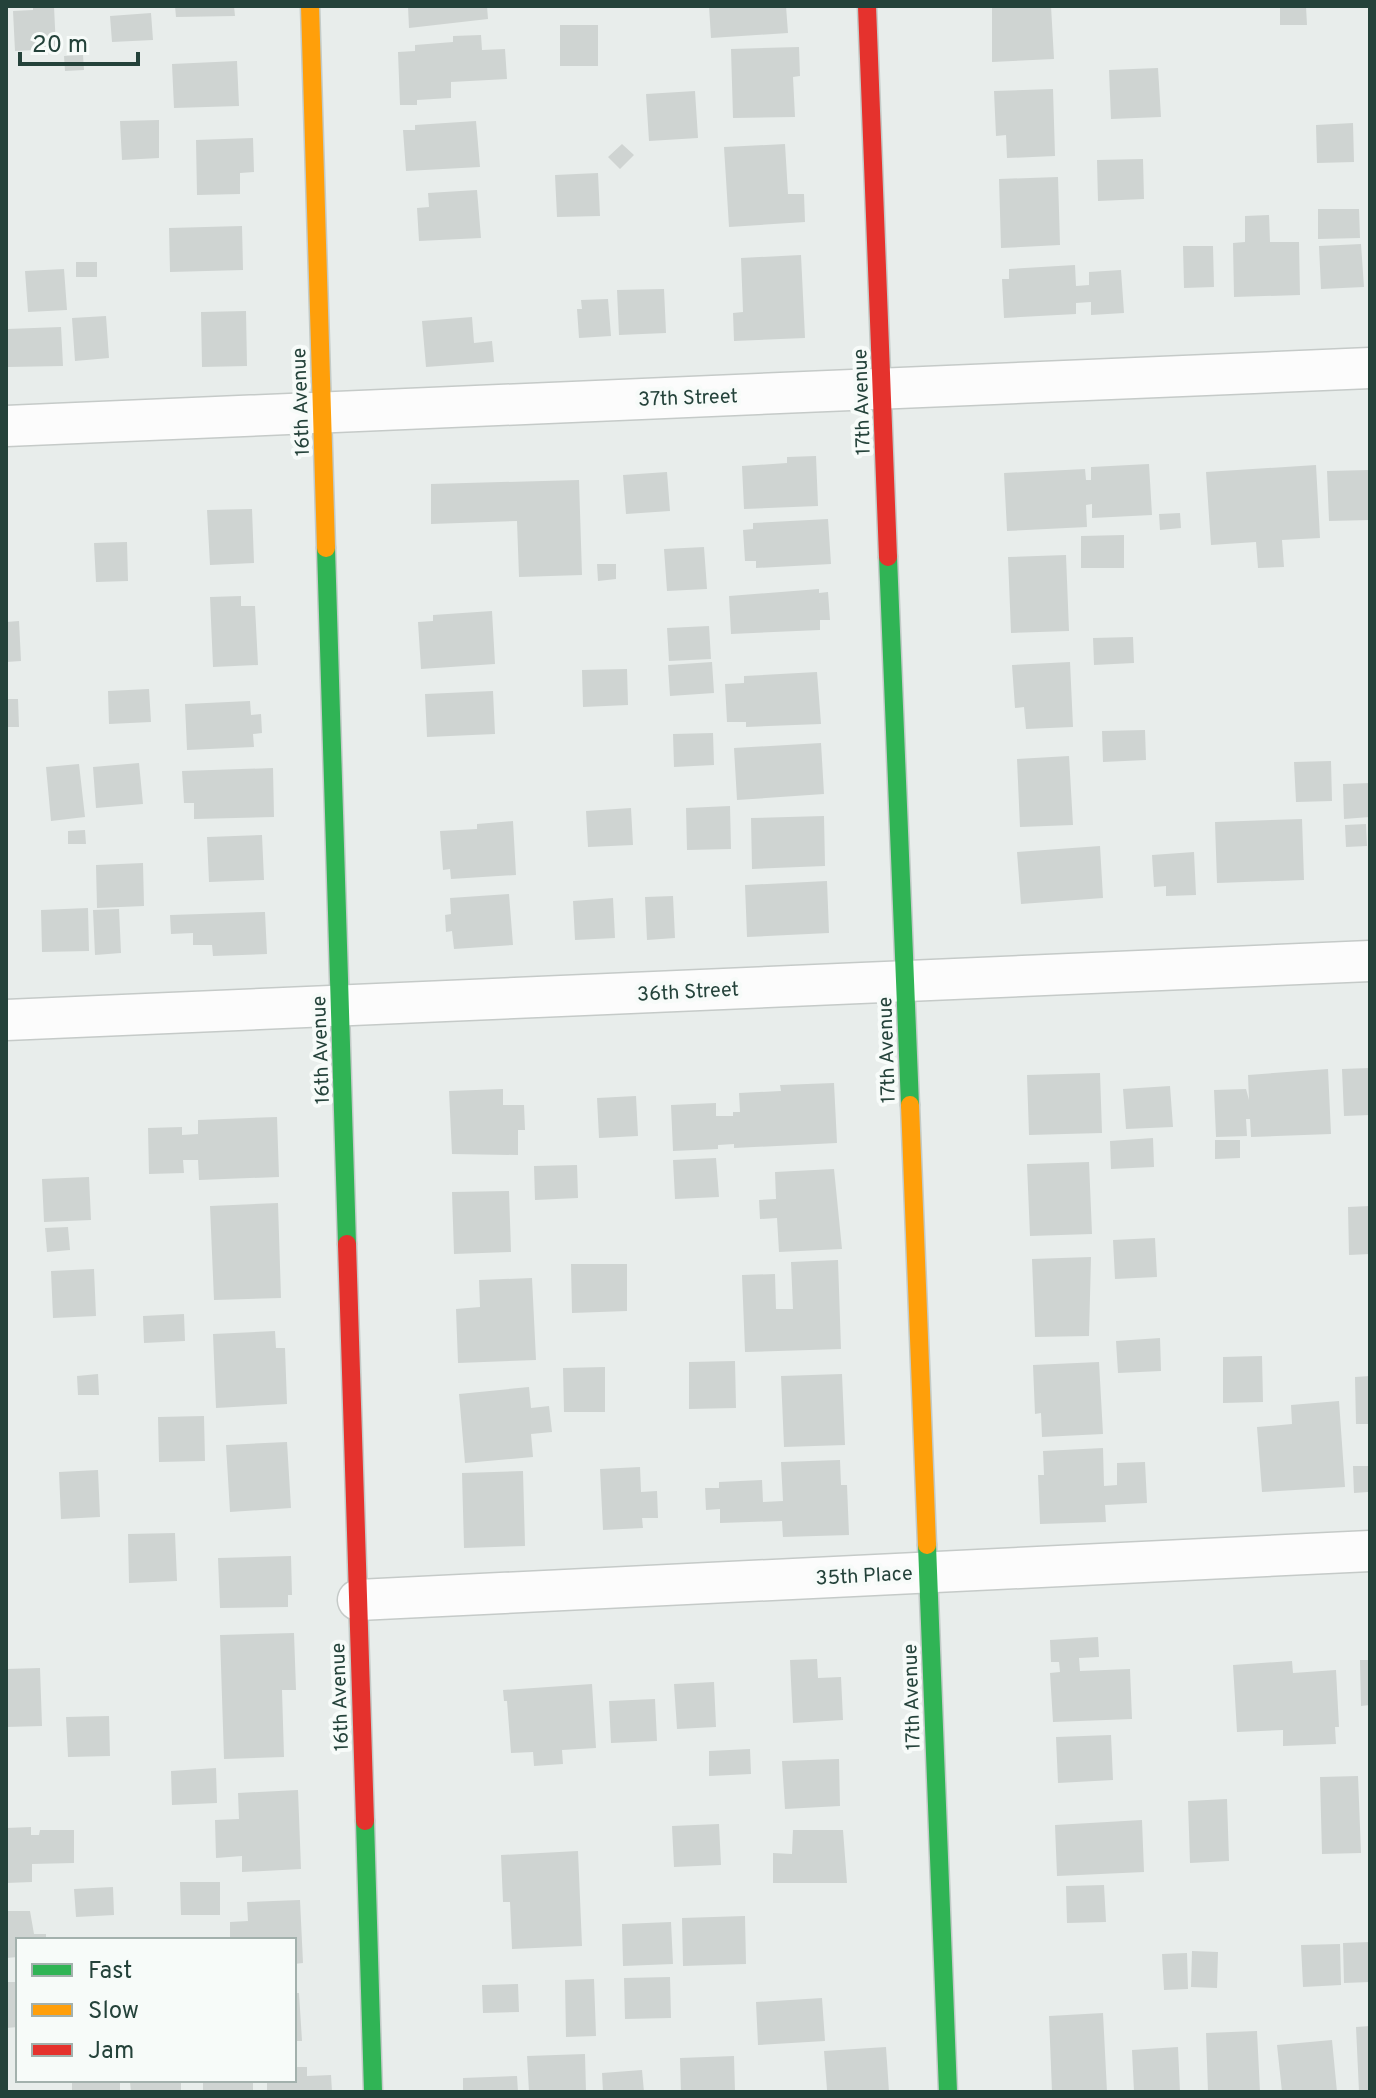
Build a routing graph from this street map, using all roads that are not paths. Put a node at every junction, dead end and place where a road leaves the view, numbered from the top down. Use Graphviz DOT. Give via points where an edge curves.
graph roads {
  1 [pos="310,6"];
  2 [pos="867,6"];
  3 [pos="1370,368"];
  4 [pos="882,389"];
  5 [pos="323,412"];
  6 [pos="6,426"];
  7 [pos="1370,961"];
  8 [pos="905,981"];
  9 [pos="340,1006"];
  10 [pos="6,1020"];
  11 [pos="1370,1551"];
  12 [pos="928,1572"];
  13 [pos="358,1600"];
  14 [pos="373,2092"];
  15 [pos="948,2092"];
  1 -- 5 [label="street, 16th Avenue"];
  2 -- 4 [label="street, 17th Avenue"];
  3 -- 4 [label="street, 37th Street"];
  4 -- 5 [label="street, 37th Street"];
  4 -- 8 [label="street, 17th Avenue"];
  5 -- 6 [label="street, 37th Street"];
  5 -- 9 [label="street, 16th Avenue"];
  7 -- 8 [label="street, 36th Street"];
  8 -- 9 [label="street, 36th Street"];
  8 -- 12 [label="street, 17th Avenue"];
  9 -- 10 [label="street, 36th Street"];
  9 -- 13 [label="street, 16th Avenue"];
  11 -- 12 [label="street, 35th Place"];
  12 -- 13 [label="street, 35th Place"];
  12 -- 15 [label="street, 17th Avenue"];
  13 -- 14 [label="street, 16th Avenue"];
}
